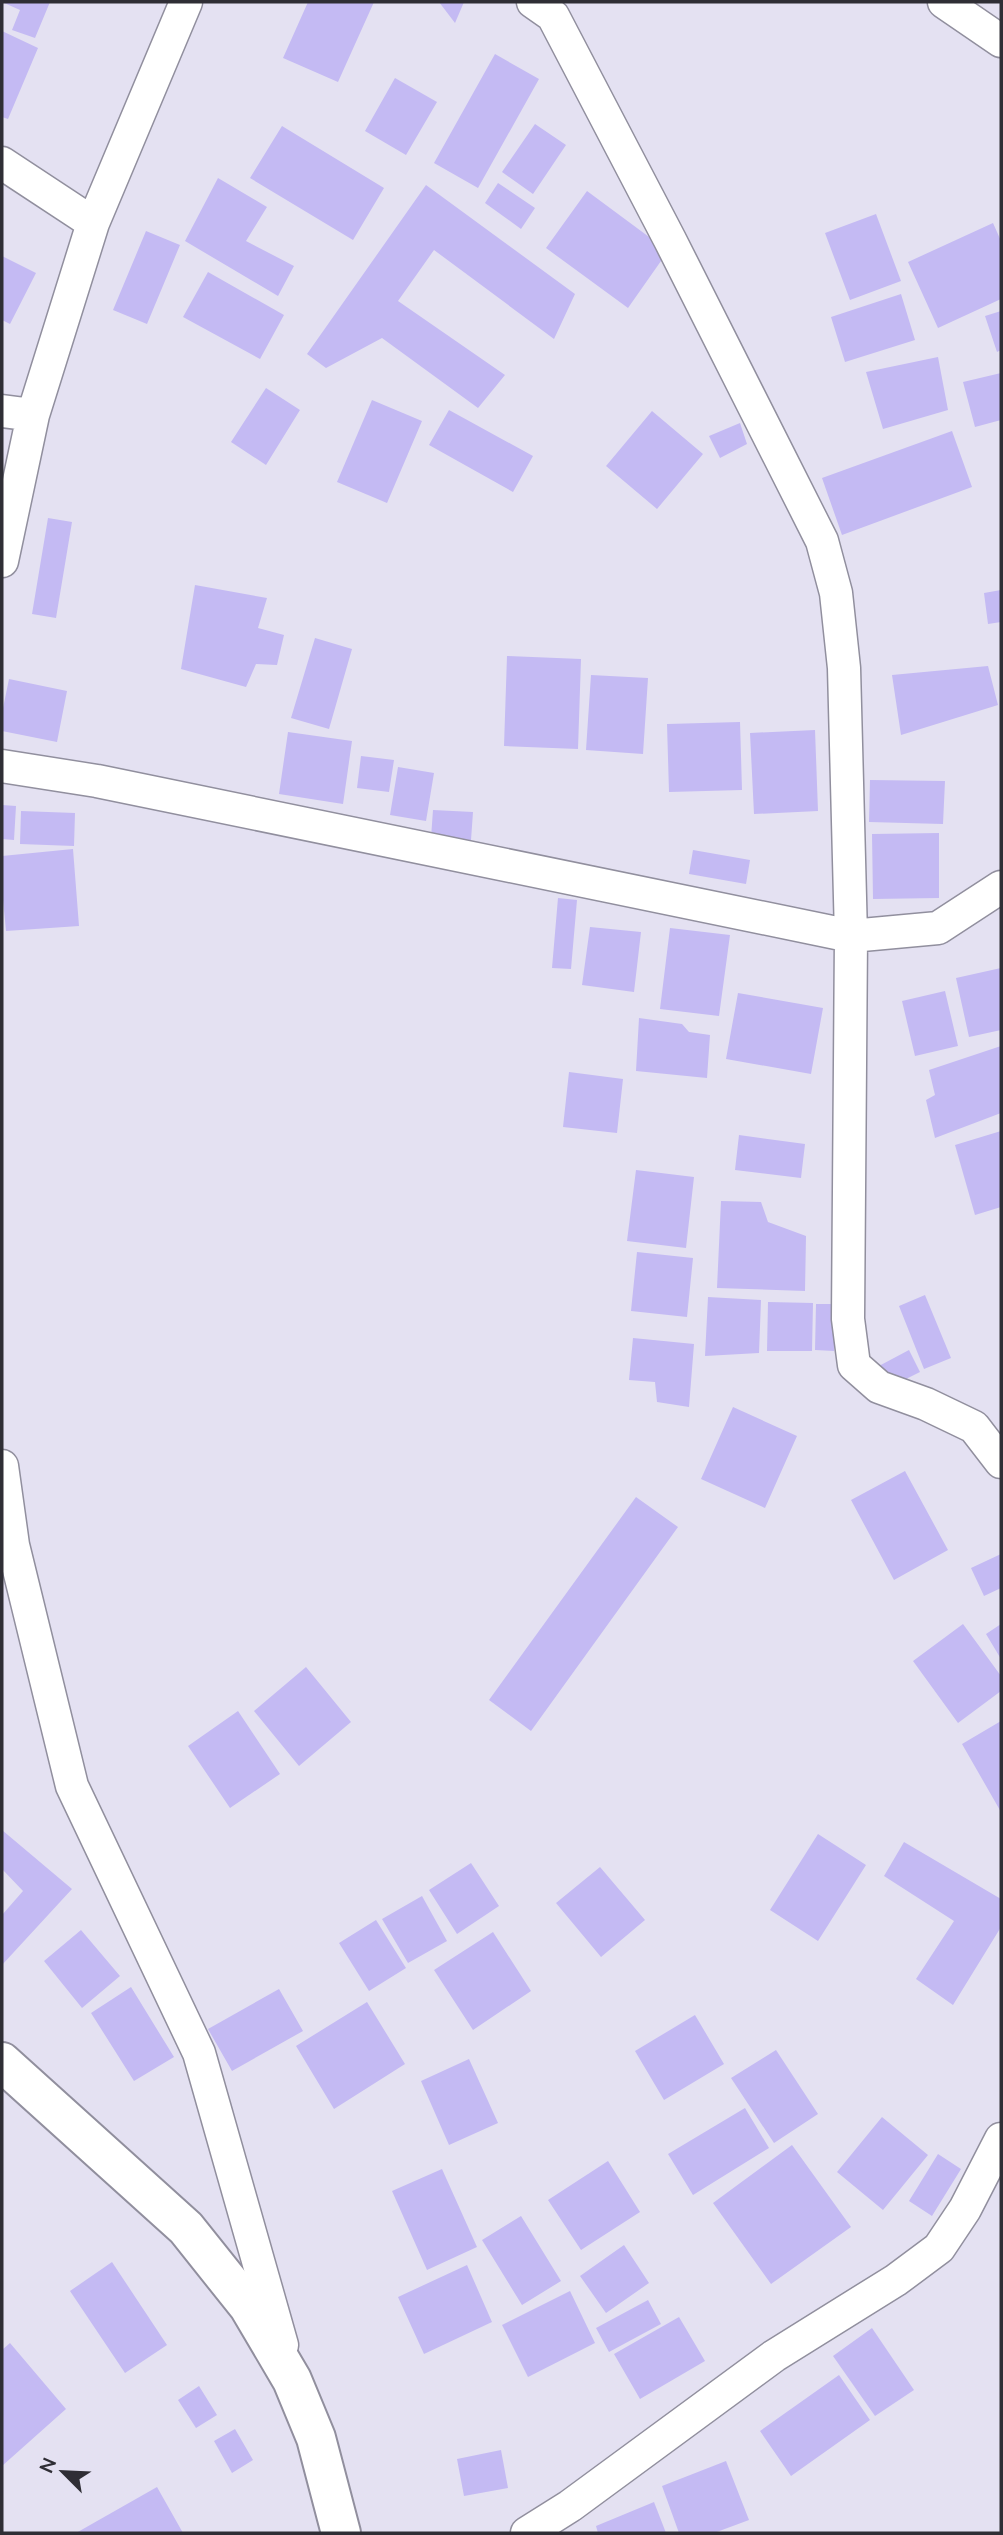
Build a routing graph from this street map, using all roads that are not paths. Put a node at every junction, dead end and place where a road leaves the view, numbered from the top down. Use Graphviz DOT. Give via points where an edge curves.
graph roads {
  1 [pos="186,2"];
  2 [pos="533,2"];
  3 [pos="944,2"];
  4 [pos="1001,41"];
  5 [pos="2,163"];
  6 [pos="93,223"];
  7 [pos="2,411"];
  8 [pos="33,415"];
  9 [pos="2,561"];
  10 [pos="2,766"];
  11 [pos="1001,887"];
  12 [pos="851,936"];
  13 [pos="1001,1462"];
  14 [pos="2,1465"];
  15 [pos="2,2062"];
  16 [pos="1001,2138"];
  17 [pos="292,2380"];
  18 [pos="341,2533"];
  19 [pos="527,2533"];
  1 -- 6 [label="street"];
  2 -- 12 [label="street" via="553,16 578,61 822,541 836,593 844,668"];
  3 -- 4 [label="street"];
  5 -- 6 [label="street"];
  6 -- 8 [label="street"];
  7 -- 8 [label="street"];
  8 -- 9 [label="street"];
  10 -- 12 [label="street" via="97,781"];
  11 -- 12 [label="street" via="938,928"];
  12 -- 13 [label="street" via="848,1319 854,1365 879,1387 974,1427"];
  14 -- 17 [label="street" via="13,1545 72,1786 199,2053"];
  15 -- 17 [label="street" via="186,2228 249,2307"];
  16 -- 19 [label="street" via="965,2209 939,2248 774,2356"];
  17 -- 18 [label="street" via="316,2438"];
}
